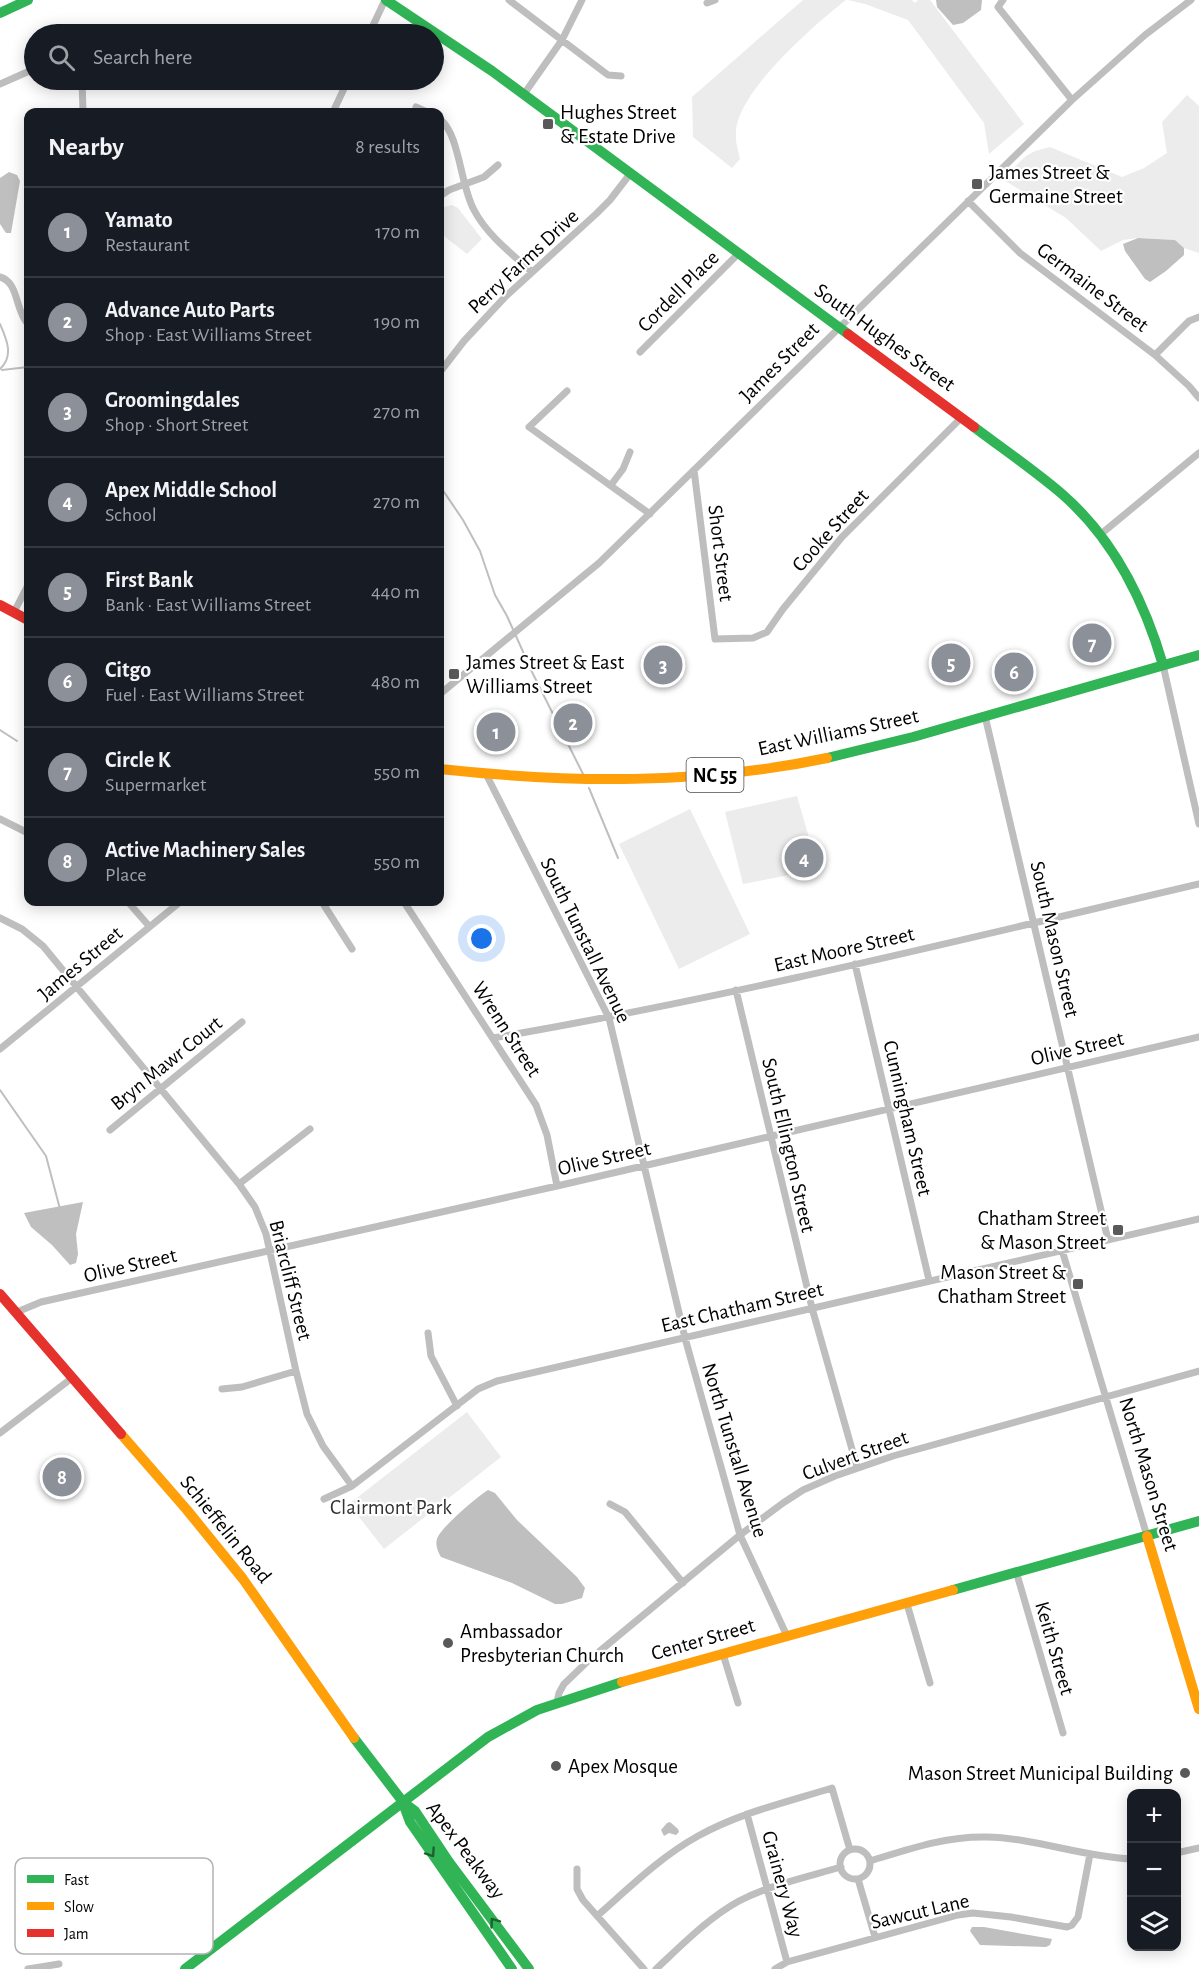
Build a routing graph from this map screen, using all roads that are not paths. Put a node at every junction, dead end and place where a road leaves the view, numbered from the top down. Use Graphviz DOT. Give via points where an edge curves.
graph roads {
  1 [pos="28,0"];
  2 [pos="386,0"];
  3 [pos="509,0"];
  4 [pos="582,0"];
  5 [pos="1003,0"];
  6 [pos="1191,0"];
  7 [pos="0,13"];
  8 [pos="374,24"];
  9 [pos="425,24"];
  10 [pos="444,37"];
  11 [pos="562,40"];
  12 [pos="24,73"];
  13 [pos="621,76"];
  14 [pos="0,84"];
  15 [pos="82,90"];
  16 [pos="343,90"];
  17 [pos="524,94"];
  18 [pos="1072,100"];
  19 [pos="83,108"];
  20 [pos="335,108"];
  21 [pos="444,123"];
  22 [pos="498,165"];
  23 [pos="630,174"];
  24 [pos="463,186"];
  25 [pos="444,194"];
  26 [pos="968,201"];
  27 [pos="738,253"];
  28 [pos="532,272"];
  29 [pos="0,277"];
  30 [pos="1199,317"];
  31 [pos="24,319"];
  32 [pos="841,327"];
  33 [pos="640,352"];
  34 [pos="1155,356"];
  35 [pos="444,367"];
  36 [pos="567,391"];
  37 [pos="1199,398"];
  38 [pos="962,417"];
  39 [pos="630,452"];
  40 [pos="1199,453"];
  41 [pos="694,470"];
  42 [pos="611,485"];
  43 [pos="650,514"];
  44 [pos="1101,534"];
  45 [pos="24,593"];
  46 [pos="0,605"];
  47 [pos="14,612"];
  48 [pos="24,618"];
  49 [pos="716,639"];
  50 [pos="1199,655"];
  51 [pos="1163,665"];
  52 [pos="444,691"];
  53 [pos="985,716"];
  54 [pos="444,769"];
  55 [pos="486,774"];
  56 [pos="0,819"];
  57 [pos="1199,824"];
  58 [pos="24,831"];
  59 [pos="1199,884"];
  60 [pos="132,906"];
  61 [pos="175,906"];
  62 [pos="325,906"];
  63 [pos="407,906"];
  64 [pos="0,918"];
  65 [pos="1034,923"];
  66 [pos="149,926"];
  67 [pos="352,949"];
  68 [pos="855,964"];
  69 [pos="78,986"];
  70 [pos="736,990"];
  71 [pos="609,1018"];
  72 [pos="242,1022"];
  73 [pos="1199,1037"];
  74 [pos="494,1038"];
  75 [pos="0,1049"];
  76 [pos="1068,1067"];
  77 [pos="161,1089"];
  78 [pos="889,1108"];
  79 [pos="310,1129"];
  80 [pos="110,1130"];
  81 [pos="769,1136"];
  82 [pos="644,1165"];
  83 [pos="239,1184"];
  84 [pos="557,1186"];
  85 [pos="1199,1219"];
  86 [pos="1107,1240"];
  87 [pos="270,1250"];
  88 [pos="1062,1250"];
  89 [pos="929,1280"];
  90 [pos="0,1294"];
  91 [pos="812,1308"];
  92 [pos="17,1311"];
  93 [pos="428,1333"];
  94 [pos="685,1338"];
  95 [pos="296,1371"];
  96 [pos="1199,1371"];
  97 [pos="72,1378"];
  98 [pos="222,1389"];
  99 [pos="1105,1397"];
  100 [pos="457,1406"];
  101 [pos="0,1433"];
  102 [pos="857,1467"];
  103 [pos="352,1486"];
  104 [pos="324,1499"];
  105 [pos="610,1504"];
  106 [pos="1199,1521"];
  107 [pos="740,1535"];
  108 [pos="1147,1536"];
  109 [pos="1016,1571"];
  110 [pos="683,1583"];
  111 [pos="907,1604"];
  112 [pos="787,1636"];
  113 [pos="723,1654"];
  114 [pos="930,1683"];
  115 [pos="557,1702"];
  116 [pos="738,1703"];
  117 [pos="1199,1709"];
  118 [pos="1064,1733"];
  119 [pos="403,1802"];
  120 [pos="747,1814"];
  121 [pos="1199,1848"];
  122 [pos="850,1850"];
  123 [pos="1181,1852"];
  124 [pos="1090,1854"];
  125 [pos="1127,1859"];
  126 [pos="870,1861"];
  127 [pos="841,1868"];
  128 [pos="577,1869"];
  129 [pos="858,1879"];
  130 [pos="768,1890"];
  131 [pos="597,1916"];
  132 [pos="875,1937"];
  133 [pos="213,1947"];
  134 [pos="204,1954"];
  135 [pos="787,1962"];
  136 [pos="59,1964"];
  137 [pos="28,1969"];
  138 [pos="184,1969"];
  139 [pos="512,1969"];
  140 [pos="529,1969"];
  141 [pos="644,1969"];
  142 [pos="656,1969"];
  143 [pos="775,1969"];
  1 -- 7 [label="main road"];
  2 -- 8 [label="street"];
  2 -- 9 [label="main road, South Hughes Street"];
  3 -- 11 [label="street"];
  4 -- 11 [label="street"];
  5 -- 18 [label="street" via="999,7"];
  6 -- 18 [label="street, James Street"];
  10 -- 17 [label="main road, South Hughes Street"];
  11 -- 13 [label="street" via="608,75"];
  11 -- 17 [label="street"];
  12 -- 14 [label="street"];
  15 -- 19 [label="street"];
  16 -- 20 [label="street"];
  17 -- 23 [label="main road, South Hughes Street"];
  18 -- 26 [label="street, James Street"];
  21 -- 24 [label="street" via="455,146"];
  22 -- 24 [label="street" via="484,177"];
  23 -- 27 [label="main road, South Hughes Street"];
  23 -- 28 [label="street, Perry Farms Drive" via="603,207"];
  24 -- 25 [label="street"];
  24 -- 28 [label="street" via="482,223"];
  26 -- 32 [label="street, James Street"];
  26 -- 34 [label="street, Germaine Street" via="1020,253"];
  27 -- 32 [label="main road, South Hughes Street"];
  27 -- 33 [label="street, Cordell Place"];
  28 -- 35 [label="street, Perry Farms Drive" via="490,312"];
  29 -- 31 [label="street" via="12,286"];
  30 -- 34 [label="street"];
  32 -- 38 [label="main road, South Hughes Street"];
  32 -- 41 [label="street, James Street"];
  34 -- 37 [label="street, Germaine Street"];
  36 -- 42 [label="street" via="529,427"];
  38 -- 44 [label="main road, South Hughes Street" via="1062,494"];
  38 -- 49 [label="street, Cooke Street" via="842,537 767,632 753,638"];
  39 -- 42 [label="street"];
  40 -- 44 [label="street"];
  41 -- 43 [label="street, James Street"];
  41 -- 49 [label="street, Short Street"];
  42 -- 43 [label="street"];
  43 -- 52 [label="street, James Street" via="584,576"];
  44 -- 51 [label="main road, South Hughes Street" via="1135,586"];
  45 -- 47 [label="street"];
  46 -- 47 [label="main road"];
  47 -- 48 [label="main road"];
  50 -- 51 [label="main road, East Williams Street / NC 55"];
  51 -- 53 [label="main road, East Williams Street / NC 55"];
  51 -- 57 [label="street, South Hughes Street"];
  53 -- 55 [label="main road, East Williams Street / NC 55" via="830,757 728,774 600,781"];
  53 -- 65 [label="street, South Mason Street"];
  54 -- 55 [label="main road, East Williams Street / NC 55"];
  55 -- 71 [label="street, South Tunstall Avenue"];
  56 -- 58 [label="street"];
  59 -- 65 [label="street, East Moore Street"];
  60 -- 66 [label="street"];
  61 -- 66 [label="street, James Street"];
  62 -- 67 [label="street"];
  63 -- 74 [label="street, Wrenn Street"];
  64 -- 69 [label="street, Briarcliff Street" via="33,936"];
  65 -- 68 [label="street, East Moore Street"];
  65 -- 76 [label="street, South Mason Street"];
  66 -- 69 [label="street, James Street"];
  68 -- 70 [label="street, East Moore Street"];
  68 -- 78 [label="street, Cunningham Street"];
  69 -- 75 [label="street, James Street"];
  69 -- 77 [label="street, Briarcliff Street"];
  70 -- 71 [label="street, East Moore Street"];
  70 -- 81 [label="street, South Ellington Street"];
  71 -- 74 [label="street, East Moore Street"];
  71 -- 82 [label="street, South Tunstall Avenue"];
  72 -- 77 [label="street, Bryn Mawr Court"];
  73 -- 76 [label="street, Olive Street"];
  74 -- 84 [label="street, Wrenn Street" via="543,1120"];
  76 -- 78 [label="street, Olive Street"];
  76 -- 86 [label="street, South Mason Street"];
  77 -- 80 [label="street, Bryn Mawr Court"];
  77 -- 83 [label="street, Briarcliff Street"];
  78 -- 81 [label="street, Olive Street"];
  78 -- 89 [label="street, Cunningham Street"];
  79 -- 83 [label="street"];
  81 -- 82 [label="street, Olive Street"];
  81 -- 91 [label="street, South Ellington Street"];
  82 -- 84 [label="street, Olive Street"];
  82 -- 94 [label="street, South Tunstall Avenue"];
  83 -- 87 [label="street, Briarcliff Street" via="255,1207"];
  84 -- 87 [label="street, Olive Street"];
  85 -- 86 [label="street, East Chatham Street"];
  86 -- 88 [label="street, East Chatham Street"];
  87 -- 92 [label="street, Olive Street" via="41,1302"];
  87 -- 95 [label="street, Briarcliff Street"];
  88 -- 89 [label="street, East Chatham Street"];
  88 -- 99 [label="street, North Mason Street"];
  89 -- 91 [label="street, East Chatham Street"];
  90 -- 92 [label="main road, Schieffelin Road"];
  91 -- 94 [label="street, East Chatham Street"];
  91 -- 102 [label="street, South Ellington Street"];
  92 -- 97 [label="main road, Schieffelin Road"];
  93 -- 100 [label="street" via="430,1356"];
  94 -- 100 [label="street, East Chatham Street" via="497,1381 478,1389"];
  94 -- 107 [label="street, North Tunstall Avenue"];
  95 -- 98 [label="street"];
  95 -- 103 [label="street, Briarcliff Street" via="311,1424"];
  96 -- 99 [label="street, Culvert Street"];
  97 -- 101 [label="street"];
  97 -- 119 [label="main road, Schieffelin Road" via="243,1579 325,1699"];
  99 -- 102 [label="street, Culvert Street"];
  99 -- 108 [label="street, North Mason Street"];
  100 -- 103 [label="street, East Chatham Street"];
  102 -- 107 [label="street, Culvert Street" via="803,1490"];
  103 -- 104 [label="street, East Chatham Street"];
  105 -- 110 [label="street" via="625,1512"];
  106 -- 108 [label="main road, Center Street"];
  107 -- 110 [label="street, Culvert Street"];
  107 -- 112 [label="street, North Tunstall Avenue"];
  108 -- 109 [label="main road, Center Street"];
  108 -- 117 [label="main road, North Mason Street"];
  109 -- 111 [label="main road, Center Street"];
  109 -- 118 [label="street, Keith Street"];
  110 -- 115 [label="street, Culvert Street" via="575,1673 564,1684"];
  111 -- 112 [label="main road, Center Street"];
  111 -- 114 [label="street"];
  112 -- 113 [label="main road, Center Street"];
  113 -- 115 [label="main road, Center Street"];
  113 -- 116 [label="street"];
  115 -- 119 [label="main road, Center Street" via="497,1732"];
  119 -- 133 [label="main road, Center Street"];
  119 -- 139 [label="main road, Apex Peakway, one-way" via="410,1822"];
  140 -- 119 [label="main road, Apex Peakway, one-way" via="415,1811"];
  120 -- 122 [label="street" via="832,1788"];
  120 -- 130 [label="street, Grainery Way"];
  120 -- 131 [label="street" via="683,1845"];
  121 -- 123 [label="street"];
  122 -- 126 [label="street" via="863,1851"];
  122 -- 127 [label="street" via="843,1855"];
  124 -- 125 [label="street"];
  124 -- 126 [label="street" via="1002,1838 968,1837"];
  124 -- 132 [label="street, Sawcut Lane" via="1078,1917 1067,1927 973,1913"];
  126 -- 129 [label="street" via="866,1874"];
  127 -- 129 [label="street" via="849,1878"];
  127 -- 130 [label="street"];
  128 -- 131 [label="street" via="577,1889"];
  129 -- 132 [label="street"];
  130 -- 135 [label="street, Grainery Way"];
  130 -- 142 [label="street" via="722,1912"];
  131 -- 141 [label="street"];
  132 -- 135 [label="street, Sawcut Lane"];
  134 -- 138 [label="main road, Center Street"];
  135 -- 143 [label="street, Sawcut Lane"];
  136 -- 137 [label="street"];
}
